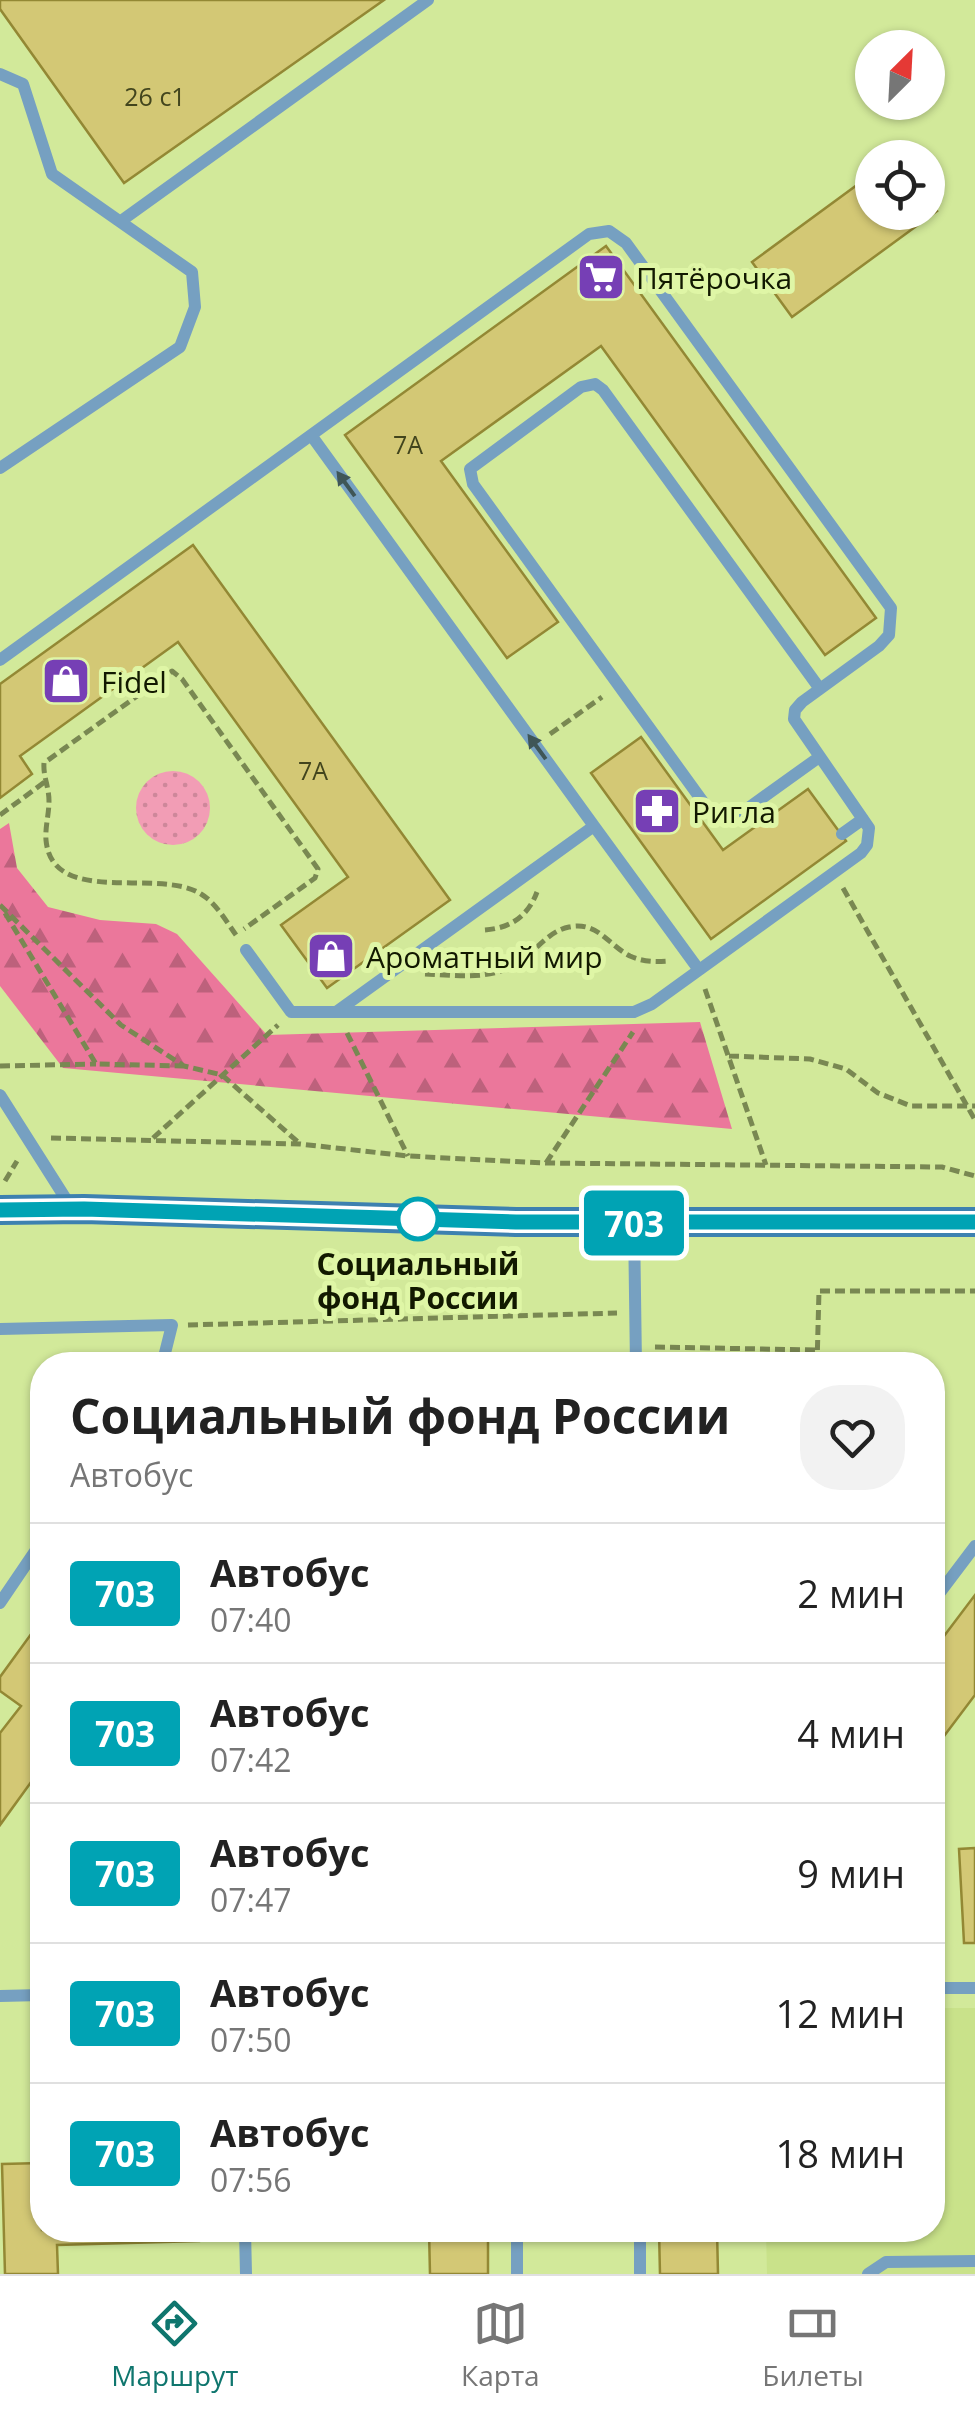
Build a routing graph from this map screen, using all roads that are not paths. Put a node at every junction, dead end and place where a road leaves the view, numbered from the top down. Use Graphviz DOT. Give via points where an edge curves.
graph roads {
  1 [pos="428,0"];
  2 [pos="0,74"];
  3 [pos="121,221"];
  4 [pos="311,435"];
  5 [pos="0,468"];
  6 [pos="0,660"];
  7 [pos="820,689"];
  8 [pos="818,758"];
  9 [pos="862,819"];
  10 [pos="594,826"];
  11 [pos="842,834"];
  12 [pos="246,950"];
  13 [pos="695,966"];
  14 [pos="336,1012"];
  15 [pos="0,1096"];
  16 [pos="72,1209"];
  17 [pos="0,1210"];
  18 [pos="975,1222"];
  19 [pos="634,1223"];
  20 [pos="0,1328"];
  21 [pos="165,1352"];
  22 [pos="636,1352"];
  23 [pos="975,1546"];
  24 [pos="30,1559"];
  25 [pos="945,1586"];
  26 [pos="0,1603"];
  27 [pos="945,1988"];
  28 [pos="975,1988"];
  29 [pos="30,1995"];
  30 [pos="0,1996"];
  31 [pos="245,2242"];
  32 [pos="517,2242"];
  33 [pos="640,2242"];
  34 [pos="975,2262"];
  35 [pos="246,2274"];
  36 [pos="518,2274"];
  37 [pos="640,2274"];
  38 [pos="868,2274"];
  1 -- 3 [label="lane"];
  2 -- 3 [label="lane" via="23,84 52,174"];
  3 -- 5 [label="lane" via="192,272 195,307 180,347"];
  4 -- 6 [label="lane"];
  4 -- 7 [label="lane" via="590,234 618,235 891,608 889,635 880,646"];
  10 -- 4 [label="lane, one-way"];
  7 -- 8 [label="lane" via="795,710 794,720"];
  7 -- 8 [label="lane" via="595,384 580,387 470,469 473,484 718,818 733,819"];
  8 -- 9 [label="lane"];
  9 -- 11 [label="lane"];
  9 -- 13 [label="lane" via="869,828 867,845"];
  10 -- 13 [label="lane"];
  10 -- 14 [label="lane"];
  12 -- 14 [label="lane" via="291,1012"];
  13 -- 14 [label="lane" via="652,1004 623,1014"];
  15 -- 16 [label="lane"];
  16 -- 17 [label="main road"];
  16 -- 19 [label="main road"];
  18 -- 19 [label="main road"];
  19 -- 22 [label="lane"];
  20 -- 21 [label="lane" via="172,1326"];
  23 -- 25 [label="lane"];
  24 -- 26 [label="lane"];
  27 -- 28 [label="lane"];
  29 -- 30 [label="lane"];
  31 -- 35 [label="lane"];
  32 -- 36 [label="lane"];
  33 -- 37 [label="lane"];
  34 -- 38 [label="lane" via="886,2262"];
}
